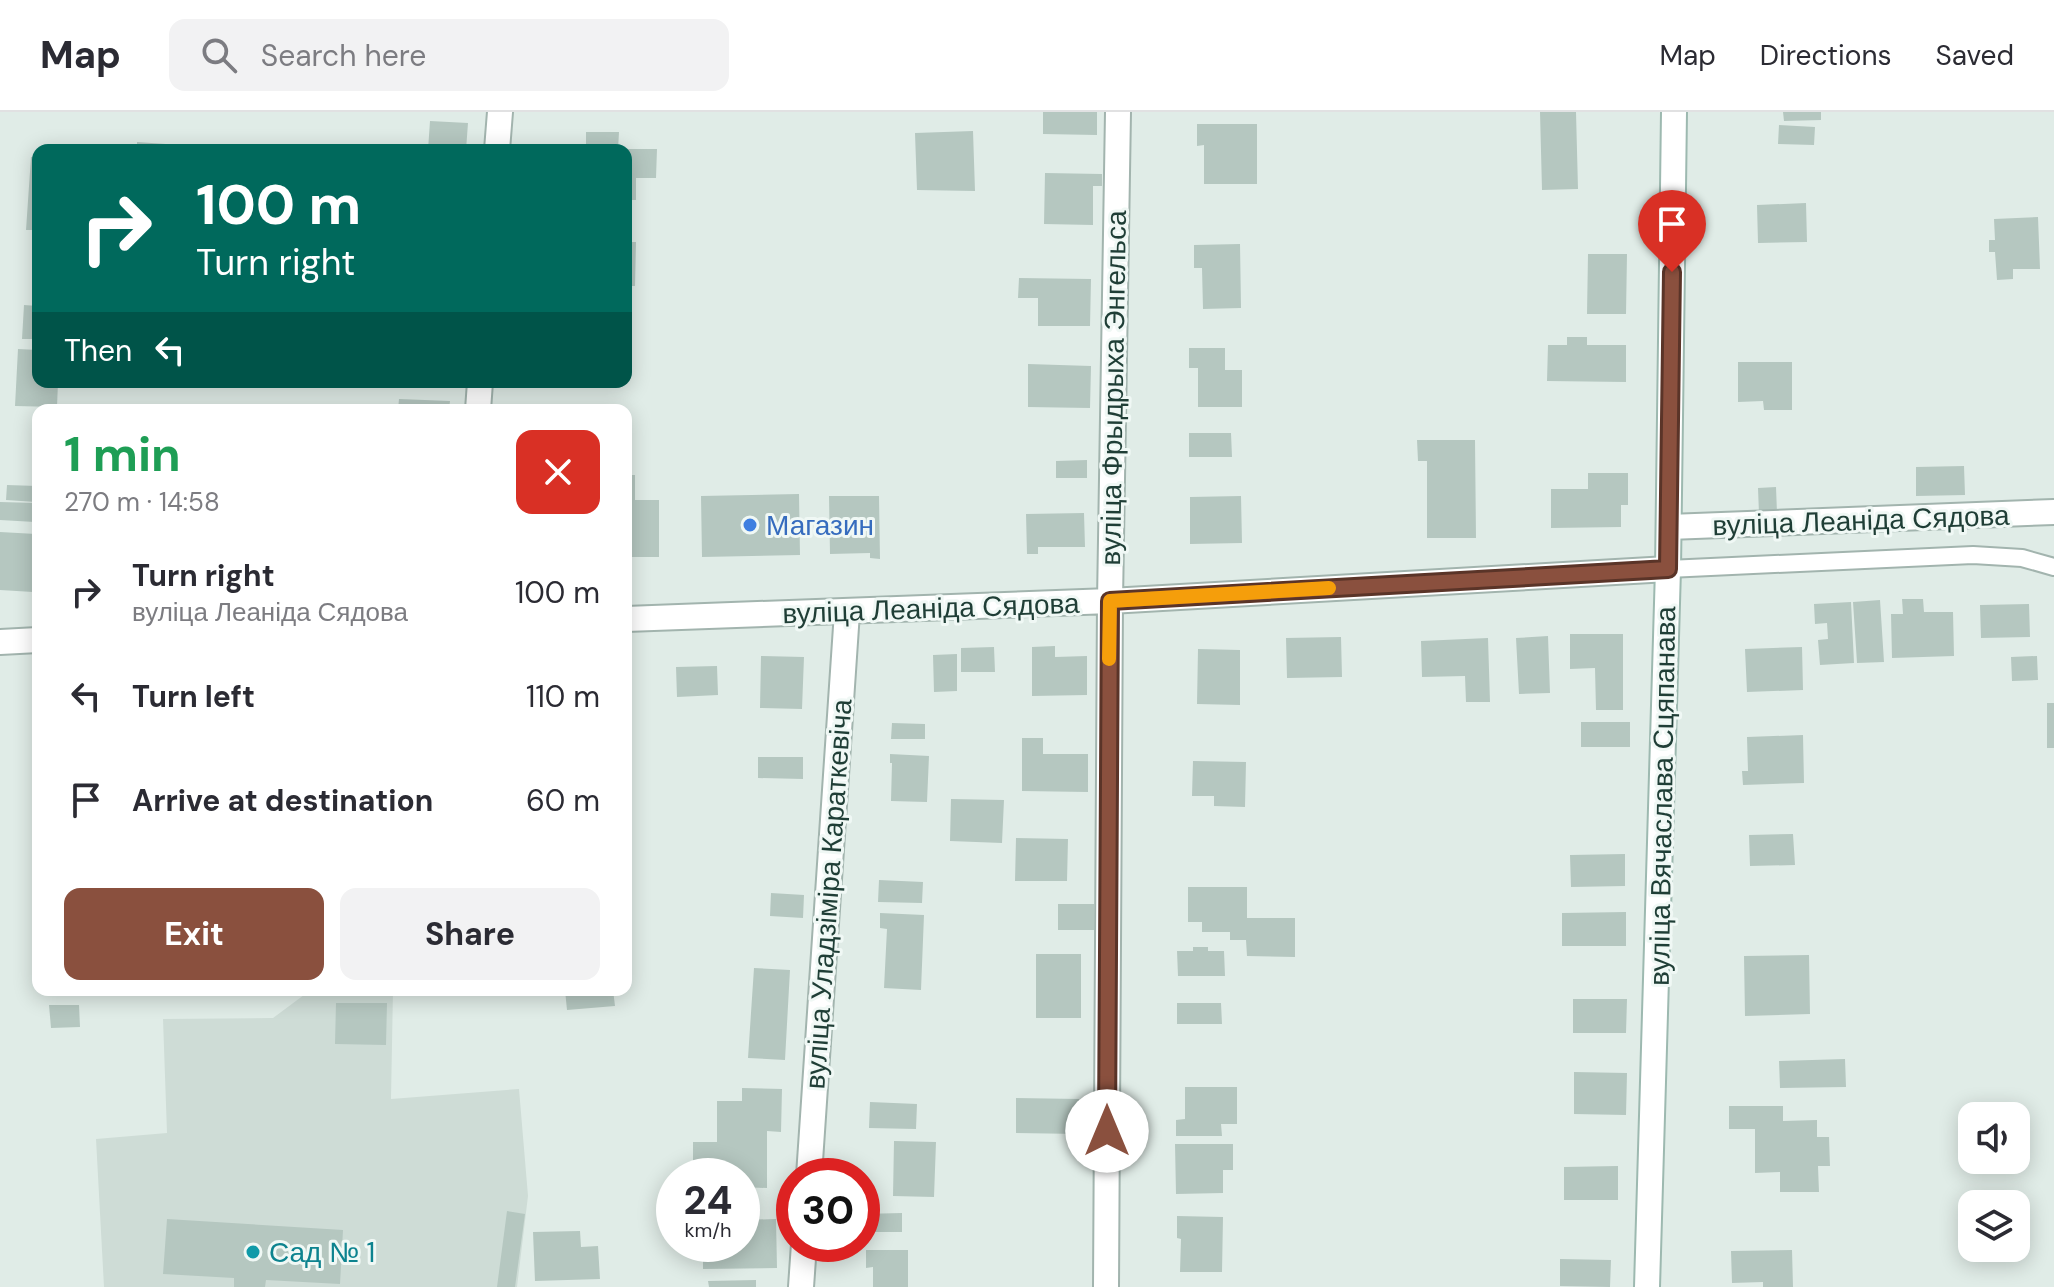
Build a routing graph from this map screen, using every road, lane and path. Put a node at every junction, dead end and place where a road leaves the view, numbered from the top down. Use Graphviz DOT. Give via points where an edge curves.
graph roads {
  1 [pos="500,112"];
  2 [pos="1118,112"];
  3 [pos="1674,112"];
  4 [pos="497,144"];
  5 [pos="2054,512"];
  6 [pos="1669,527"];
  7 [pos="2054,567"];
  8 [pos="1668,569"];
  9 [pos="1110,601"];
  10 [pos="847,612"];
  11 [pos="632,619"];
  12 [pos="32,640"];
  13 [pos="0,642"];
  14 [pos="810,1158"];
  15 [pos="803,1262"];
  16 [pos="801,1287"];
  17 [pos="1106,1287"];
  18 [pos="1647,1287"];
  1 -- 4 [label="street"];
  2 -- 9 [label="street, вуліца Фрыдрыха Энгельса"];
  3 -- 6 [label="street, вуліца Вячаслава Сцяпанава"];
  5 -- 6 [label="street, вуліца Леаніда Сядова"];
  6 -- 8 [label="street, вуліца Вячаслава Сцяпанава"];
  7 -- 8 [label="lane" via="2022,558 1973,555"];
  8 -- 9 [label="street, вуліца Леаніда Сядова"];
  8 -- 18 [label="street, вуліца Вячаслава Сцяпанава"];
  9 -- 10 [label="street, вуліца Леаніда Сядова"];
  9 -- 17 [label="street, вуліца Фрыдрыха Энгельса"];
  10 -- 11 [label="street, вуліца Леаніда Сядова"];
  10 -- 14 [label="street, вуліца Уладзіміра Караткевіча"];
  12 -- 13 [label="street"];
  15 -- 16 [label="street"];
}
